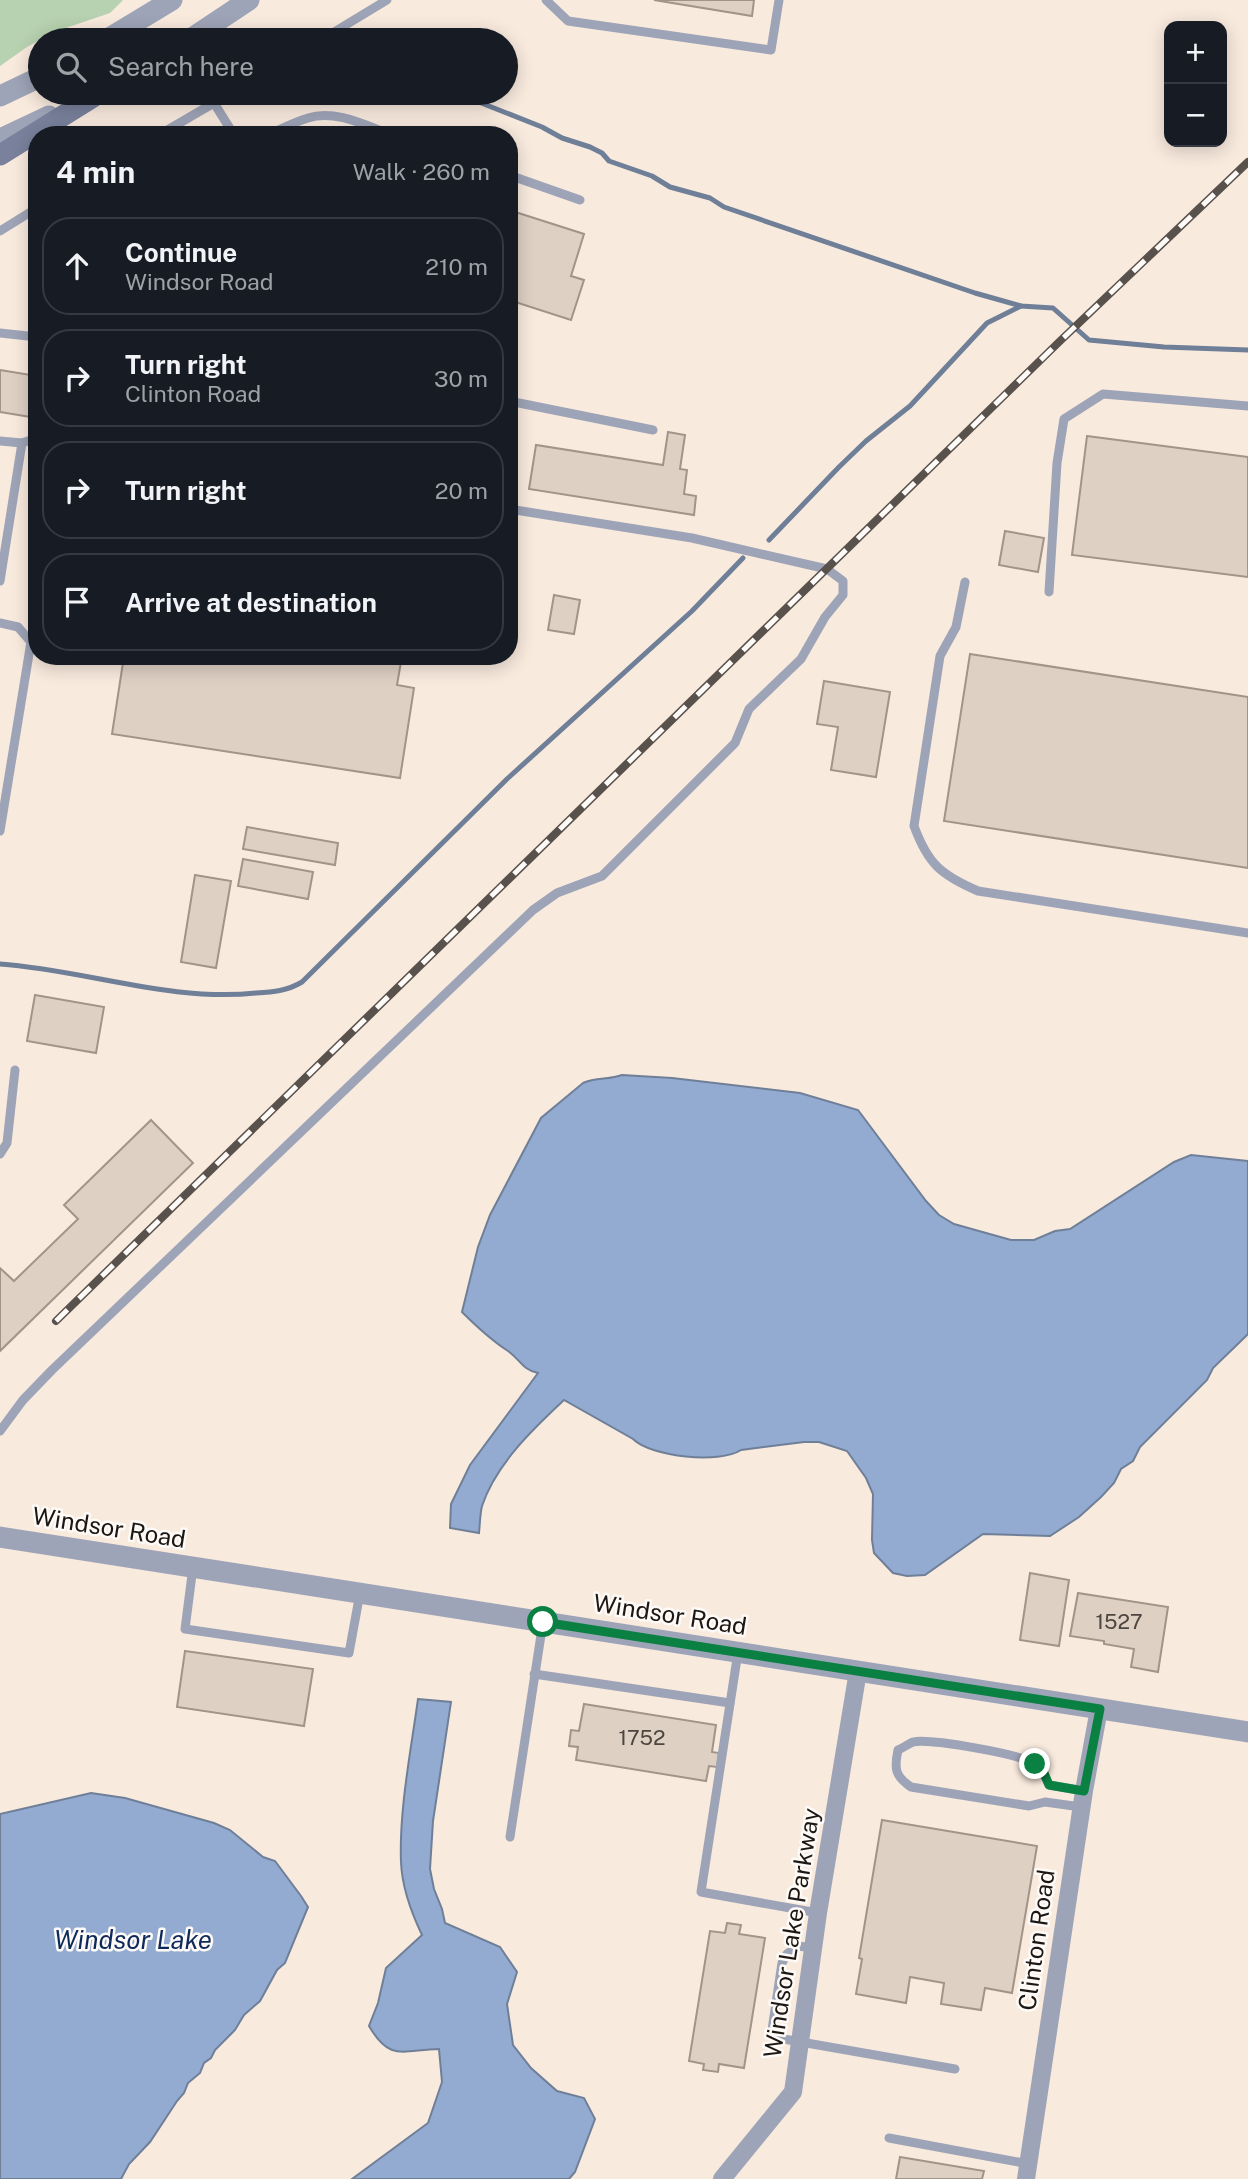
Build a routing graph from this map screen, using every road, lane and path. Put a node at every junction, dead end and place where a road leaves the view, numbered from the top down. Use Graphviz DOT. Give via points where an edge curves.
graph roads {
  1 [pos="172,0"];
  2 [pos="249,0"];
  3 [pos="387,0"];
  4 [pos="546,0"];
  5 [pos="779,0"];
  6 [pos="126,28"];
  7 [pos="207,28"];
  8 [pos="341,28"];
  9 [pos="28,83"];
  10 [pos="0,96"];
  11 [pos="74,105"];
  12 [pos="80,105"];
  13 [pos="211,105"];
  14 [pos="215,105"];
  15 [pos="28,126"];
  16 [pos="28,126"];
  17 [pos="46,126"];
  18 [pos="174,126"];
  19 [pos="228,126"];
  20 [pos="289,126"];
  21 [pos="366,126"];
  22 [pos="28,138"];
  23 [pos="0,139"];
  24 [pos="0,155"];
  25 [pos="518,178"];
  26 [pos="580,200"];
  27 [pos="28,214"];
  28 [pos="0,231"];
  29 [pos="0,333"];
  30 [pos="28,336"];
  31 [pos="518,403"];
  32 [pos="1248,406"];
  33 [pos="653,430"];
  34 [pos="0,441"];
  35 [pos="28,441"];
  36 [pos="22,443"];
  37 [pos="518,510"];
  38 [pos="0,581"];
  39 [pos="965,582"];
  40 [pos="1049,592"];
  41 [pos="0,623"];
  42 [pos="28,640"];
  43 [pos="28,655"];
  44 [pos="0,831"];
  45 [pos="1248,933"];
  46 [pos="15,1070"];
  47 [pos="0,1154"];
  48 [pos="0,1431"];
  49 [pos="0,1537"];
  50 [pos="193,1567"];
  51 [pos="360,1594"];
  52 [pos="543,1622"];
  53 [pos="738,1653"];
  54 [pos="858,1671"];
  55 [pos="534,1674"];
  56 [pos="730,1703"];
  57 [pos="1100,1709"];
  58 [pos="1248,1732"];
  59 [pos="1083,1799"];
  60 [pos="510,1837"];
  61 [pos="818,1913"];
  62 [pos="813,1948"];
  63 [pos="800,2042"];
  64 [pos="955,2069"];
  65 [pos="889,2138"];
  66 [pos="1027,2171"];
  67 [pos="722,2179"];
  1 -- 6 [label="street"];
  2 -- 7 [label="street"];
  3 -- 8 [label="lane"];
  4 -- 5 [label="lane" via="568,21 771,50"];
  9 -- 10 [label="street"];
  11 -- 16 [label="street"];
  12 -- 17 [label="main road"];
  13 -- 18 [label="lane"];
  14 -- 19 [label="lane"];
  15 -- 23 [label="street"];
  20 -- 21 [label="lane" via="325,115"];
  22 -- 24 [label="main road"];
  25 -- 26 [label="lane"];
  27 -- 28 [label="lane"];
  29 -- 30 [label="lane"];
  31 -- 33 [label="lane"];
  32 -- 40 [label="lane" via="1103,394 1064,419"];
  34 -- 36 [label="lane"];
  35 -- 36 [label="lane"];
  36 -- 38 [label="lane"];
  37 -- 48 [label="lane" via="692,538 827,569 843,581 844,595 825,617 801,659 749,709 735,743 602,876 557,893 533,910 52,1370"];
  39 -- 45 [label="lane" via="956,627 940,656 914,826 934,865 978,891"];
  41 -- 42 [label="lane" via="18,627"];
  43 -- 44 [label="lane"];
  46 -- 47 [label="lane" via="7,1143"];
  49 -- 50 [label="street, Windsor Road"];
  50 -- 51 [label="street, Windsor Road"];
  50 -- 51 [label="lane" via="185,1629 349,1653"];
  51 -- 52 [label="street, Windsor Road"];
  52 -- 53 [label="street, Windsor Road"];
  52 -- 55 [label="lane"];
  53 -- 54 [label="street, Windsor Road"];
  53 -- 56 [label="lane"];
  54 -- 57 [label="street, Windsor Road"];
  54 -- 61 [label="street, Windsor Lake Parkway"];
  55 -- 56 [label="lane"];
  55 -- 60 [label="lane"];
  56 -- 61 [label="lane" via="701,1892"];
  57 -- 58 [label="street, Windsor Road"];
  57 -- 59 [label="street, Clinton Road"];
  59 -- 59 [label="lane" via="1049,1785 1044,1773 1021,1757 938,1743 914,1742 898,1751 895,1765 900,1779 911,1787 1028,1806"];
  59 -- 66 [label="street, Clinton Road"];
  61 -- 62 [label="street, Windsor Lake Parkway"];
  62 -- 63 [label="street, Windsor Lake Parkway"];
  62 -- 63 [label="lane" via="797,1946 787,1954 772,2030 778,2038"];
  63 -- 64 [label="lane"];
  63 -- 67 [label="street, Windsor Lake Parkway" via="793,2092"];
  65 -- 66 [label="lane"];
}
